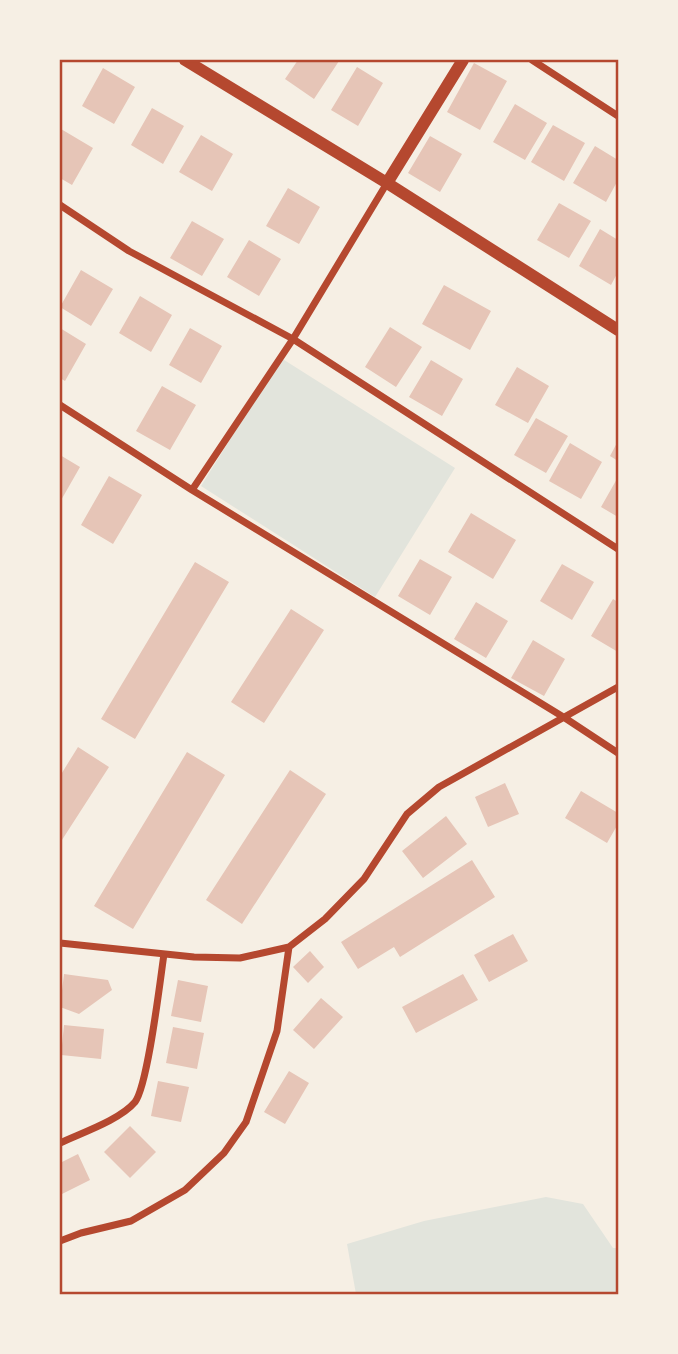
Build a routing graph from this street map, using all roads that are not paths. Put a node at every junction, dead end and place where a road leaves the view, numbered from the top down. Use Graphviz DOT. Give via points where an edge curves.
graph roads {
  1 [pos="185,60"];
  2 [pos="463,60"];
  3 [pos="532,60"];
  4 [pos="618,116"];
  5 [pos="387,183"];
  6 [pos="60,205"];
  7 [pos="618,330"];
  8 [pos="293,339"];
  9 [pos="60,405"];
  10 [pos="192,490"];
  11 [pos="618,549"];
  12 [pos="618,687"];
  13 [pos="565,718"];
  14 [pos="618,753"];
  15 [pos="60,943"];
  16 [pos="289,947"];
  17 [pos="164,954"];
  18 [pos="60,1143"];
  19 [pos="60,1241"];
  1 -- 5 [label="street"];
  2 -- 5 [label="street"];
  3 -- 4 [label="street"];
  5 -- 7 [label="street"];
  5 -- 8 [label="street"];
  6 -- 8 [label="street" via="129,251"];
  8 -- 10 [label="street"];
  8 -- 11 [label="street"];
  9 -- 10 [label="street"];
  10 -- 13 [label="street"];
  12 -- 13 [label="street"];
  13 -- 14 [label="street"];
  13 -- 16 [label="street" via="431,794 407,814 364,879"];
  15 -- 17 [label="street"];
  16 -- 17 [label="street" via="240,958"];
  16 -- 19 [label="street" via="277,1031 246,1122 224,1153 185,1190 131,1222"];
  17 -- 18 [label="street" via="144,1080 136,1100 122,1113"];
}
